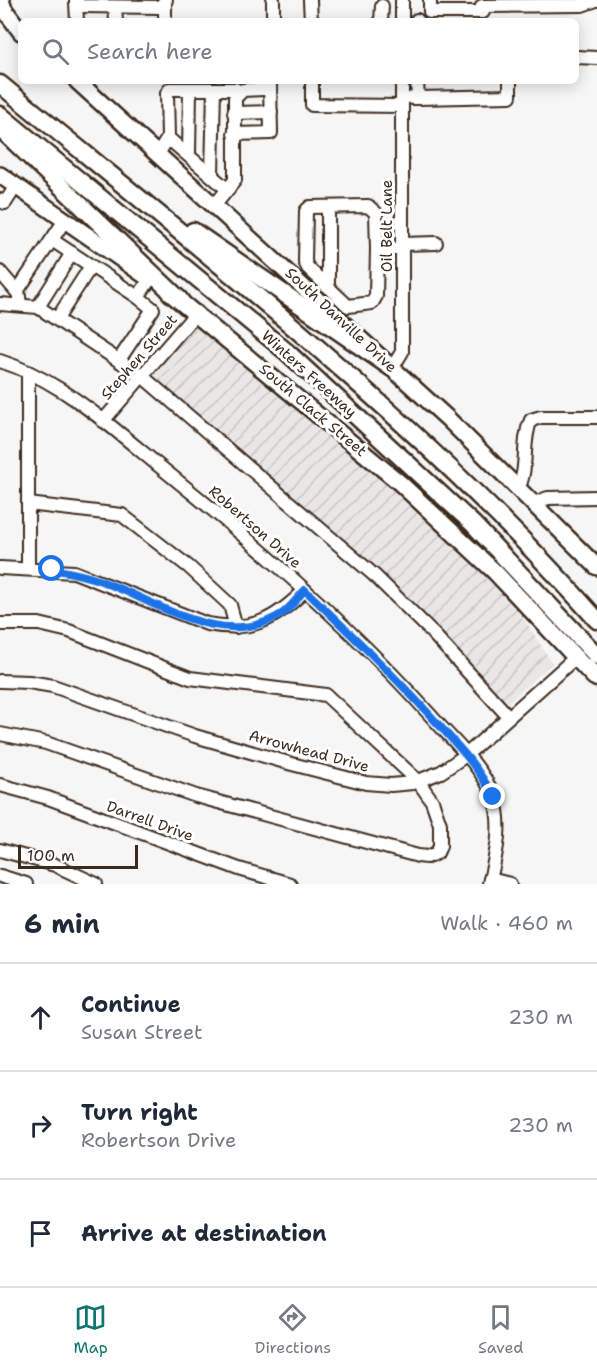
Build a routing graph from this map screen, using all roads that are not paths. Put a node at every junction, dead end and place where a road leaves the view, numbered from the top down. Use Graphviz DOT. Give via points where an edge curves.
graph roads {
  1 [pos="1,0"];
  2 [pos="273,0"];
  3 [pos="310,0"];
  4 [pos="402,0"];
  5 [pos="430,0"];
  6 [pos="596,0"];
  7 [pos="76,1"];
  8 [pos="165,1"];
  9 [pos="522,2"];
  10 [pos="382,6"];
  11 [pos="115,7"];
  12 [pos="483,10"];
  13 [pos="77,18"];
  14 [pos="116,18"];
  15 [pos="165,18"];
  16 [pos="273,18"];
  17 [pos="311,18"];
  18 [pos="381,18"];
  19 [pos="402,18"];
  20 [pos="0,21"];
  21 [pos="18,27"];
  22 [pos="18,34"];
  23 [pos="579,57"];
  24 [pos="597,58"];
  25 [pos="0,84"];
  26 [pos="80,84"];
  27 [pos="269,84"];
  28 [pos="271,84"];
  29 [pos="312,84"];
  30 [pos="402,84"];
  31 [pos="417,84"];
  32 [pos="510,84"];
  33 [pos="190,89"];
  34 [pos="214,89"];
  35 [pos="240,92"];
  36 [pos="417,98"];
  37 [pos="402,102"];
  38 [pos="271,112"];
  39 [pos="234,113"];
  40 [pos="0,115"];
  41 [pos="0,128"];
  42 [pos="234,134"];
  43 [pos="168,138"];
  44 [pos="158,154"];
  45 [pos="189,154"];
  46 [pos="212,174"];
  47 [pos="0,175"];
  48 [pos="122,185"];
  49 [pos="16,186"];
  50 [pos="228,190"];
  51 [pos="0,200"];
  52 [pos="215,205"];
  53 [pos="328,207"];
  54 [pos="65,220"];
  55 [pos="52,240"];
  56 [pos="436,243"];
  57 [pos="402,246"];
  58 [pos="376,249"];
  59 [pos="72,253"];
  60 [pos="91,266"];
  61 [pos="0,272"];
  62 [pos="150,279"];
  63 [pos="328,287"];
  64 [pos="138,297"];
  65 [pos="19,298"];
  66 [pos="180,300"];
  67 [pos="0,304"];
  68 [pos="38,307"];
  69 [pos="197,312"];
  70 [pos="57,319"];
  71 [pos="119,360"];
  72 [pos="0,361"];
  73 [pos="392,368"];
  74 [pos="28,372"];
  75 [pos="142,376"];
  76 [pos="597,417"];
  77 [pos="103,421"];
  78 [pos="518,489"];
  79 [pos="597,497"];
  80 [pos="534,503"];
  81 [pos="28,504"];
  82 [pos="597,567"];
  83 [pos="0,568"];
  84 [pos="28,568"];
  85 [pos="305,590"];
  86 [pos="597,620"];
  87 [pos="0,624"];
  88 [pos="236,627"];
  89 [pos="591,667"];
  90 [pos="0,681"];
  91 [pos="508,716"];
  92 [pos="0,734"];
  93 [pos="466,755"];
  94 [pos="418,781"];
  95 [pos="0,785"];
  96 [pos="0,850"];
  97 [pos="0,876"];
  98 [pos="489,881"];
  99 [pos="26,884"];
  100 [pos="96,884"];
  101 [pos="290,884"];
  102 [pos="510,884"];
  1 -- 21 [label="main road"];
  2 -- 16 [label="street"];
  3 -- 17 [label="street"];
  4 -- 19 [label="street"];
  5 -- 12 [label="street" via="430,12"];
  6 -- 9 [label="street" via="582,5"];
  7 -- 11 [label="street" via="80,6"];
  7 -- 13 [label="street"];
  8 -- 11 [label="street" via="160,7"];
  8 -- 15 [label="street"];
  9 -- 12 [label="street"];
  10 -- 18 [label="street"];
  11 -- 14 [label="street"];
  20 -- 22 [label="main road"];
  23 -- 24 [label="street"];
  25 -- 48 [label="highway, Winters Freeway"];
  26 -- 44 [label="main road, South Danville Drive"];
  27 -- 35 [label="street" via="264,89"];
  28 -- 38 [label="street"];
  29 -- 37 [label="street" via="312,105"];
  30 -- 37 [label="street, Oil Belt Lane"];
  31 -- 36 [label="street"];
  32 -- 36 [label="street" via="510,96"];
  33 -- 34 [label="street"];
  33 -- 43 [label="street" via="170,89 167,93"];
  33 -- 45 [label="street"];
  34 -- 35 [label="street"];
  34 -- 46 [label="street"];
  35 -- 39 [label="street" via="235,98"];
  36 -- 37 [label="street"];
  37 -- 57 [label="street, Oil Belt Lane"];
  38 -- 39 [label="street"];
  38 -- 42 [label="street" via="271,133"];
  39 -- 42 [label="street"];
  40 -- 89 [label="highway, Winters Freeway" via="288,353 472,524"];
  41 -- 66 [label="highway"];
  42 -- 50 [label="street" via="235,180"];
  43 -- 44 [label="street"];
  43 -- 45 [label="street"];
  44 -- 52 [label="main road, South Danville Drive"];
  45 -- 46 [label="street"];
  46 -- 50 [label="street"];
  47 -- 49 [label="main road, South Clack Street"];
  48 -- 73 [label="highway"];
  48 -- 86 [label="highway, Winters Freeway" via="342,367 452,470"];
  49 -- 51 [label="street" via="5,203"];
  49 -- 54 [label="main road, South Clack Street"];
  50 -- 52 [label="street"];
  52 -- 73 [label="main road, South Danville Drive"];
  53 -- 58 [label="street" via="373,208"];
  53 -- 63 [label="street"];
  53 -- 63 [label="street" via="307,208 305,262"];
  54 -- 55 [label="street"];
  54 -- 62 [label="main road, South Clack Street"];
  55 -- 59 [label="street"];
  55 -- 65 [label="street"];
  56 -- 57 [label="street"];
  57 -- 58 [label="street"];
  57 -- 73 [label="street, Oil Belt Lane" via="402,352"];
  58 -- 63 [label="street" via="376,296 372,303 348,306"];
  59 -- 60 [label="street"];
  59 -- 68 [label="street"];
  60 -- 64 [label="street"];
  60 -- 70 [label="street"];
  61 -- 65 [label="street"];
  62 -- 64 [label="street"];
  62 -- 66 [label="main road, South Clack Street"];
  64 -- 71 [label="street" via="153,309"];
  65 -- 67 [label="street"];
  65 -- 68 [label="street"];
  66 -- 69 [label="main road, South Clack Street"];
  68 -- 70 [label="street"];
  69 -- 75 [label="street, Stephen Street"];
  69 -- 89 [label="main road, South Clack Street" via="400,483"];
  70 -- 71 [label="street"];
  71 -- 75 [label="street"];
  72 -- 74 [label="street, Robertson Drive"];
  73 -- 78 [label="main road, South Danville Drive"];
  74 -- 77 [label="street, Robertson Drive" via="63,391"];
  74 -- 81 [label="street"];
  75 -- 77 [label="street, Stephen Street"];
  75 -- 91 [label="street" via="374,575"];
  76 -- 78 [label="street" via="531,420 526,430 524,477"];
  77 -- 85 [label="street, Robertson Drive"];
  78 -- 80 [label="main road, South Danville Drive"];
  79 -- 80 [label="street" via="548,498"];
  80 -- 82 [label="main road, South Danville Drive"];
  81 -- 84 [label="street"];
  81 -- 88 [label="street" via="122,515 230,605"];
  83 -- 84 [label="street"];
  84 -- 88 [label="street" via="74,572 207,624"];
  85 -- 88 [label="street" via="283,613 255,626"];
  85 -- 93 [label="street, Robertson Drive" via="400,681"];
  87 -- 94 [label="street" via="39,624 69,631 190,678 326,695"];
  89 -- 91 [label="street, Arrowhead Drive"];
  90 -- 94 [label="street, Arrowhead Drive" via="53,686 195,736 366,783"];
  91 -- 93 [label="street, Arrowhead Drive"];
  92 -- 94 [label="street" via="46,742 196,796 427,857 437,853 440,846 440,824 432,801"];
  93 -- 94 [label="street, Arrowhead Drive" via="441,772"];
  93 -- 98 [label="street, Robertson Drive" via="485,778 497,813 497,849"];
  95 -- 101 [label="street, Darrell Drive" via="48,798"];
  96 -- 100 [label="street" via="55,865"];
  97 -- 99 [label="street"];
  98 -- 102 [label="street"];
}
